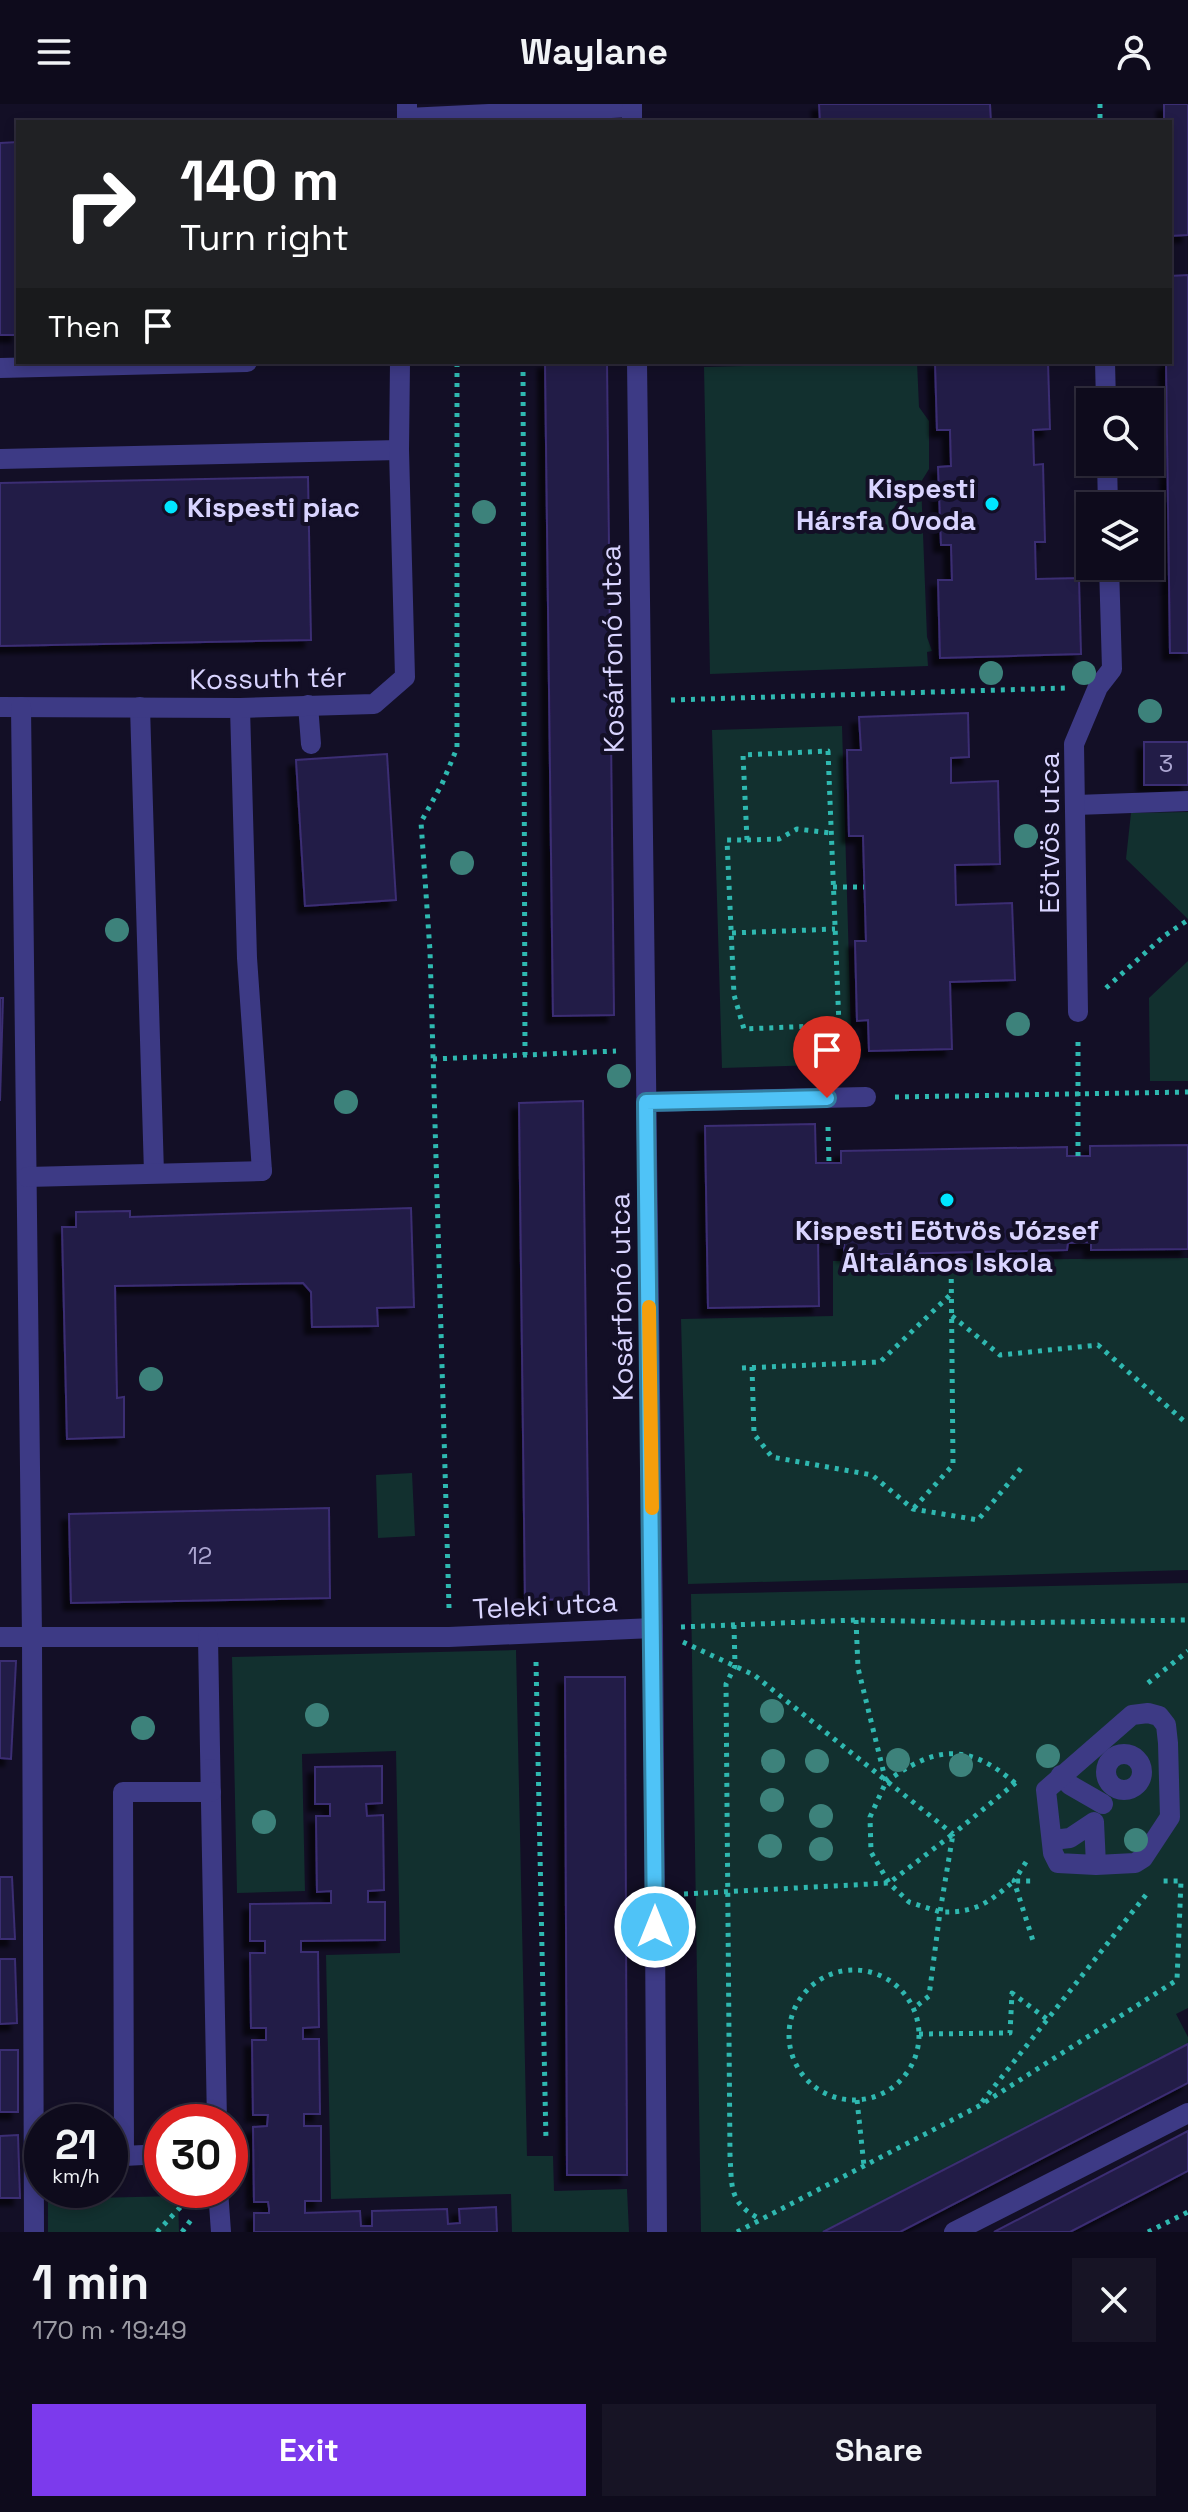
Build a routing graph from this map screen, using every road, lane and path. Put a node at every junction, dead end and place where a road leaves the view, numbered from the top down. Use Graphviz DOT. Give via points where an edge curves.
graph roads {
  1 [pos="632,111"];
  2 [pos="407,115"];
  3 [pos="165,364"];
  4 [pos="400,364"];
  5 [pos="457,364"];
  6 [pos="523,364"];
  7 [pos="637,364"];
  8 [pos="1105,364"];
  9 [pos="0,368"];
  10 [pos="1106,388"];
  11 [pos="399,450"];
  12 [pos="0,459"];
  13 [pos="1109,580"];
  14 [pos="1098,687"];
  15 [pos="641,701"];
  16 [pos="308,705"];
  17 [pos="10,707"];
  18 [pos="140,707"];
  19 [pos="240,708"];
  20 [pos="311,744"];
  21 [pos="1188,801"];
  22 [pos="1076,805"];
  23 [pos="831,833"];
  24 [pos="747,840"];
  25 [pos="833,887"];
  26 [pos="864,887"];
  27 [pos="1188,920"];
  28 [pos="835,929"];
  29 [pos="732,933"];
  30 [pos="1078,1012"];
  31 [pos="645,1050"];
  32 [pos="525,1055"];
  33 [pos="433,1059"];
  34 [pos="1188,1092"];
  35 [pos="1079,1094"];
  36 [pos="866,1097"];
  37 [pos="646,1102"];
  38 [pos="1078,1156"];
  39 [pos="154,1173"];
  40 [pos="27,1177"];
  41 [pos="951,1253"];
  42 [pos="952,1294"];
  43 [pos="952,1316"];
  44 [pos="752,1367"];
  45 [pos="742,1368"];
  46 [pos="1185,1422"];
  47 [pos="1022,1467"];
  48 [pos="913,1509"];
  49 [pos="856,1620"];
  50 [pos="1188,1620"];
  51 [pos="734,1625"];
  52 [pos="653,1628"];
  53 [pos="535,1633"];
  54 [pos="0,1637"];
  55 [pos="32,1637"];
  56 [pos="208,1637"];
  57 [pos="449,1637"];
  58 [pos="1188,1651"];
  59 [pos="735,1666"];
  60 [pos="1138,1691"];
  61 [pos="1100,1741"];
  62 [pos="1113,1758"];
  63 [pos="1025,1775"];
  64 [pos="1061,1775"];
  65 [pos="886,1782"];
  66 [pos="1016,1783"];
  67 [pos="211,1792"];
  68 [pos="1021,1796"];
  69 [pos="1104,1805"];
  70 [pos="953,1834"];
  71 [pos="1052,1840"];
  72 [pos="1029,1850"];
  73 [pos="1096,1865"];
  74 [pos="1014,1881"];
  75 [pos="1043,1881"];
  76 [pos="889,1883"];
  77 [pos="726,1891"];
  78 [pos="655,1896"];
  79 [pos="940,1912"];
  80 [pos="1034,1944"];
  81 [pos="914,2008"];
  82 [pos="1048,2020"];
  83 [pos="919,2034"];
  84 [pos="857,2100"];
  85 [pos="217,2104"];
  86 [pos="979,2106"];
  87 [pos="1188,2113"];
  88 [pos="546,2141"];
  89 [pos="144,2155"];
  90 [pos="864,2166"];
  91 [pos="180,2208"];
  92 [pos="219,2208"];
  93 [pos="1188,2212"];
  94 [pos="761,2219"];
  95 [pos="34,2232"];
  96 [pos="157,2232"];
  97 [pos="221,2232"];
  98 [pos="657,2232"];
  99 [pos="737,2232"];
  100 [pos="954,2232"];
  101 [pos="1148,2232"];
  1 -- 2 [label="street"];
  3 -- 9 [label="street"];
  4 -- 11 [label="street, Kossuth tér"];
  5 -- 33 [label="path" via="457,748 421,822"];
  6 -- 32 [label="path"];
  7 -- 15 [label="street, Kosárfonó utca"];
  8 -- 10 [label="street"];
  11 -- 12 [label="street"];
  11 -- 16 [label="street, Kossuth tér" via="405,677 374,704"];
  13 -- 14 [label="street, Eötvös utca" via="1112,669"];
  14 -- 15 [label="path"];
  14 -- 22 [label="street, Eötvös utca" via="1074,744"];
  15 -- 31 [label="street, Kosárfonó utca"];
  16 -- 19 [label="street, Kossuth tér"];
  16 -- 20 [label="street"];
  17 -- 18 [label="street, Kossuth tér"];
  17 -- 40 [label="street"];
  18 -- 19 [label="street, Kossuth tér"];
  18 -- 39 [label="street"];
  19 -- 39 [label="street" via="247,958 262,1171"];
  21 -- 22 [label="street"];
  22 -- 30 [label="street, Eötvös utca"];
  23 -- 24 [label="path" via="797,829 779,839"];
  23 -- 24 [label="path" via="828,751 743,755"];
  23 -- 25 [label="path"];
  24 -- 29 [label="path" via="727,840"];
  25 -- 26 [label="path"];
  25 -- 28 [label="path"];
  27 -- 30 [label="path"];
  28 -- 29 [label="path"];
  28 -- 29 [label="path" via="839,1025 744,1029 734,995"];
  30 -- 35 [label="path"];
  31 -- 32 [label="path"];
  31 -- 37 [label="street, Kosárfonó utca"];
  32 -- 33 [label="path"];
  33 -- 57 [label="path"];
  34 -- 35 [label="path"];
  35 -- 36 [label="path"];
  35 -- 38 [label="path"];
  36 -- 37 [label="street"];
  37 -- 52 [label="street, Kosárfonó utca"];
  39 -- 40 [label="street"];
  40 -- 55 [label="street"];
  41 -- 42 [label="path"];
  42 -- 43 [label="path"];
  42 -- 44 [label="path" via="880,1362"];
  43 -- 46 [label="path" via="1000,1355 1098,1345"];
  43 -- 48 [label="path" via="953,1465"];
  44 -- 45 [label="path"];
  44 -- 48 [label="path" via="754,1434 772,1457 872,1475"];
  47 -- 48 [label="path" via="978,1520"];
  49 -- 50 [label="path, Teleki utca"];
  49 -- 51 [label="path, Teleki utca"];
  49 -- 65 [label="path" via="858,1668"];
  51 -- 52 [label="path, Teleki utca"];
  51 -- 59 [label="path"];
  52 -- 53 [label="street, Teleki utca"];
  52 -- 59 [label="path"];
  52 -- 78 [label="street, Kosárfonó utca"];
  53 -- 57 [label="street, Teleki utca"];
  53 -- 88 [label="path"];
  54 -- 55 [label="street, Teleki utca"];
  55 -- 56 [label="street, Teleki utca"];
  55 -- 95 [label="street"];
  56 -- 57 [label="street, Teleki utca"];
  56 -- 67 [label="street"];
  58 -- 60 [label="path"];
  59 -- 65 [label="path" via="754,1675"];
  59 -- 77 [label="path" via="726,1684"];
  61 -- 62 [label="street"];
  61 -- 64 [label="street"];
  61 -- 73 [label="street" via="1132,1715 1159,1716 1168,1743 1170,1817 1143,1858"];
  62 -- 69 [label="street" via="1106,1771"];
  62 -- 69 [label="street" via="1132,1755 1141,1763 1141,1781"];
  63 -- 66 [label="path"];
  64 -- 69 [label="street"];
  64 -- 71 [label="street" via="1046,1790"];
  65 -- 66 [label="path" via="914,1761 949,1753 985,1760"];
  65 -- 70 [label="path"];
  65 -- 76 [label="path" via="870,1817 871,1852"];
  66 -- 68 [label="path"];
  66 -- 70 [label="path"];
  67 -- 85 [label="street"];
  67 -- 89 [label="street" via="123,1792 124,2156"];
  69 -- 71 [label="street" via="1070,1838"];
  69 -- 73 [label="street"];
  70 -- 76 [label="path"];
  70 -- 79 [label="path"];
  71 -- 73 [label="street" via="1058,1863"];
  72 -- 74 [label="path"];
  74 -- 75 [label="path"];
  74 -- 79 [label="path" via="989,1903 964,1913"];
  74 -- 80 [label="path"];
  76 -- 77 [label="path"];
  76 -- 79 [label="path" via="909,1902"];
  77 -- 78 [label="path"];
  77 -- 94 [label="path" via="732,2192 743,2210"];
  78 -- 98 [label="street, Kosárfonó utca"];
  79 -- 81 [label="path" via="929,1996"];
  81 -- 83 [label="path"];
  81 -- 84 [label="path" via="885,1977 864,1970 821,1977 804,1992 788,2032 800,2073 835,2098"];
  82 -- 83 [label="path" via="1012,1993 1010,2033"];
  82 -- 86 [label="path"];
  82 -- 86 [label="path" via="1157,1881 1181,1881 1177,1980"];
  83 -- 84 [label="path" via="912,2066 902,2080"];
  84 -- 90 [label="path"];
  86 -- 90 [label="path"];
  87 -- 100 [label="street"];
  90 -- 94 [label="path"];
  91 -- 96 [label="path"];
  92 -- 97 [label="street"];
  93 -- 101 [label="path"];
  94 -- 99 [label="path"];
}
